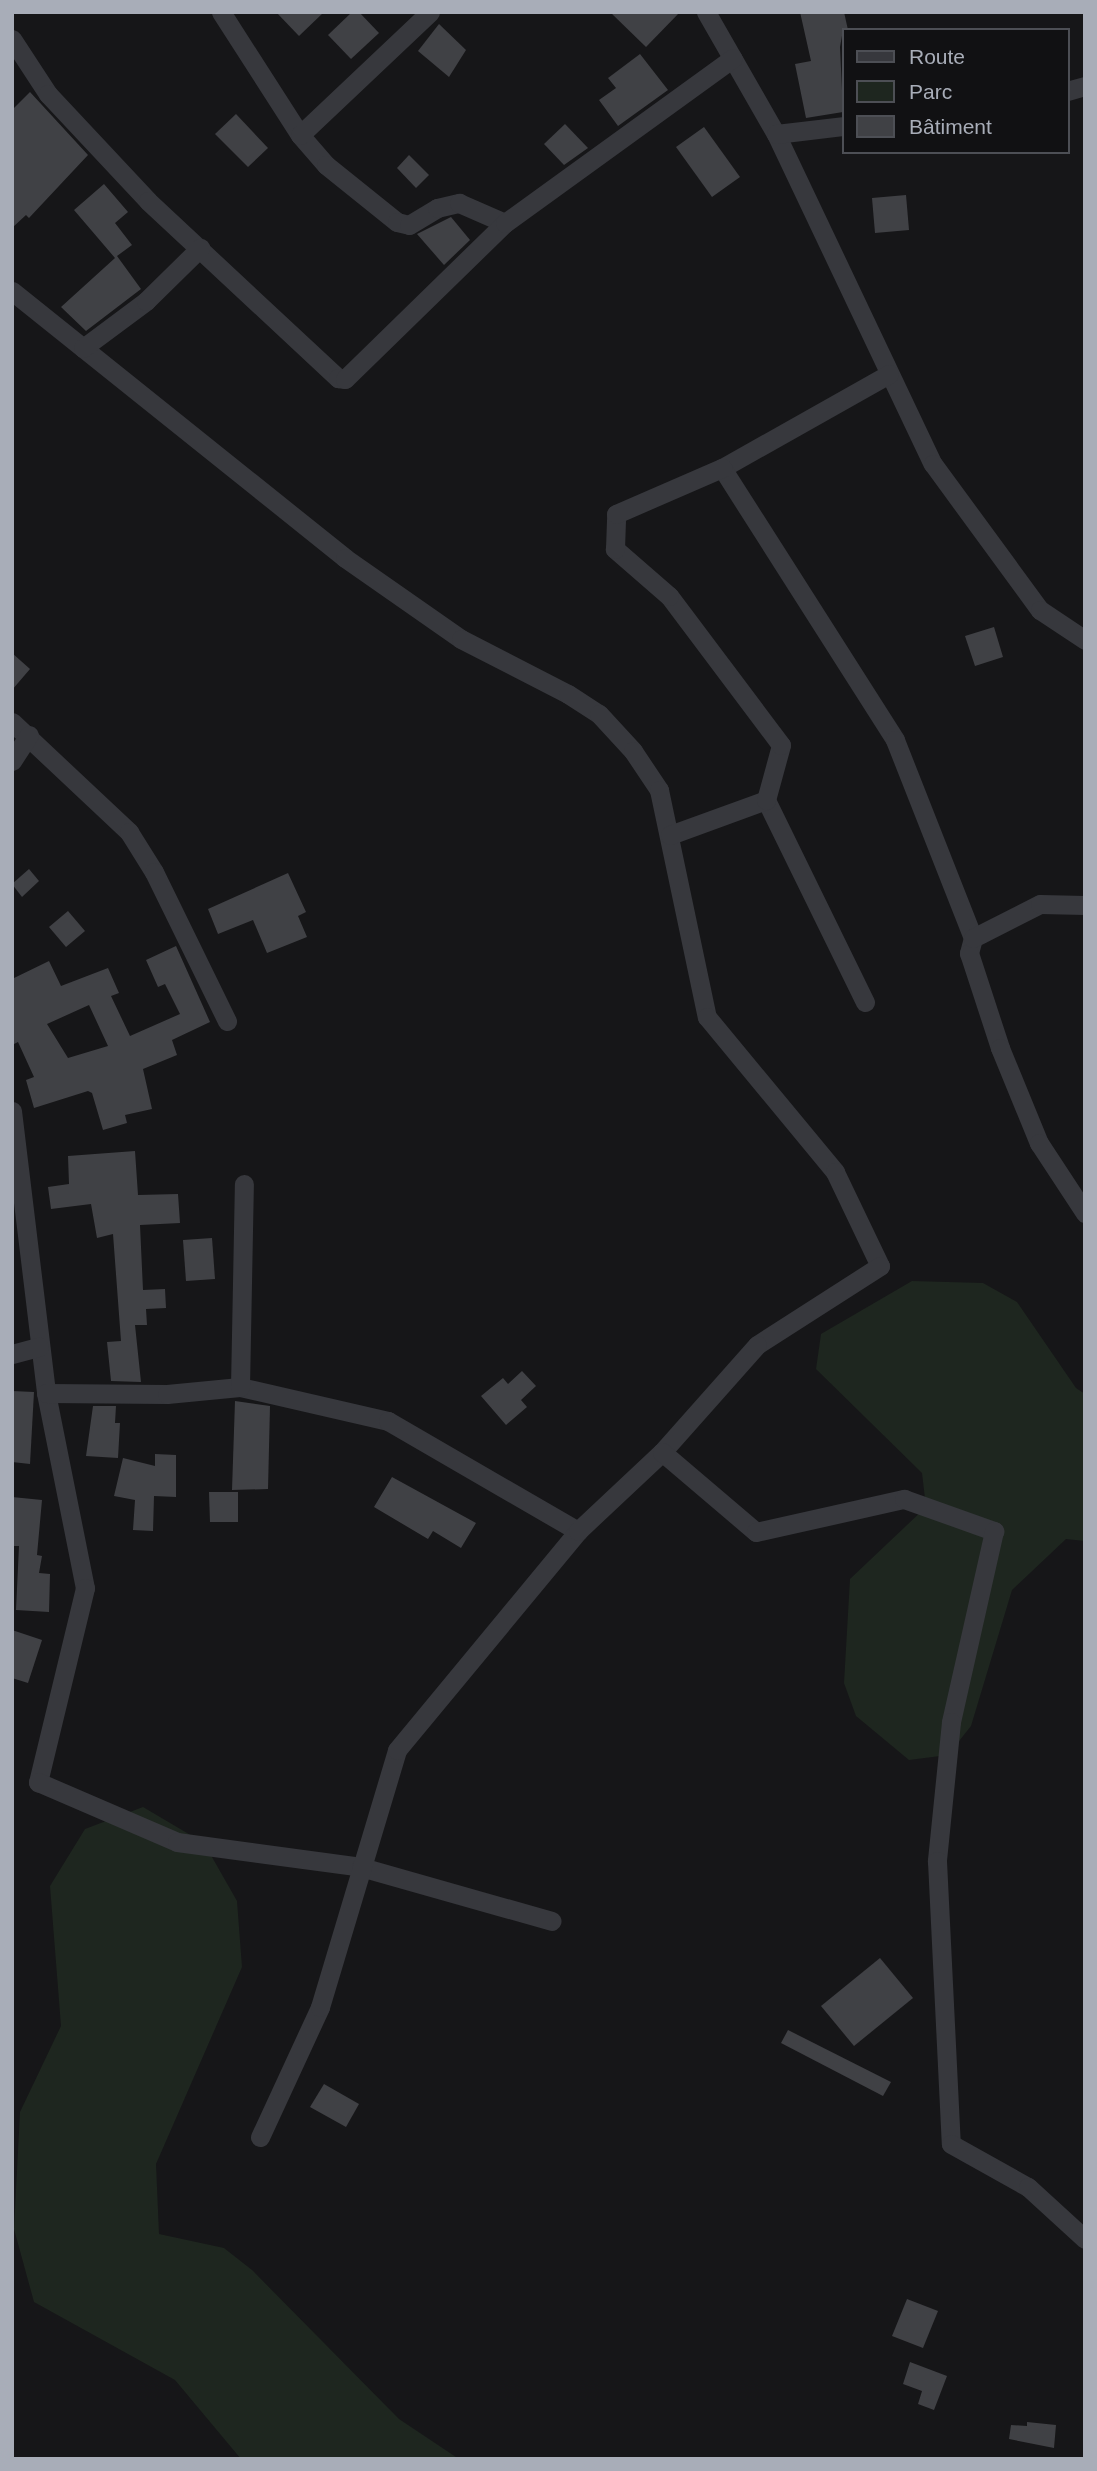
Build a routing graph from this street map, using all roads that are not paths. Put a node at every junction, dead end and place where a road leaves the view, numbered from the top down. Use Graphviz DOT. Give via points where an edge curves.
graph roads {
  1 [pos="220,12"];
  2 [pos="430,12"];
  3 [pos="706,12"];
  4 [pos="12,40"];
  5 [pos="733,58"];
  6 [pos="842,126"];
  7 [pos="776,134"];
  8 [pos="300,135"];
  9 [pos="505,223"];
  10 [pos="200,248"];
  11 [pos="12,291"];
  12 [pos="83,348"];
  13 [pos="889,374"];
  14 [pos="722,468"];
  15 [pos="1085,640"];
  16 [pos="12,722"];
  17 [pos="29,735"];
  18 [pos="12,761"];
  19 [pos="766,800"];
  20 [pos="670,835"];
  21 [pos="1085,905"];
  22 [pos="972,938"];
  23 [pos="864,1002"];
  24 [pos="228,1021"];
  25 [pos="12,1111"];
  26 [pos="16,1170"];
  27 [pos="244,1184"];
  28 [pos="1085,1213"];
  29 [pos="39,1347"];
  30 [pos="12,1354"];
  31 [pos="240,1387"];
  32 [pos="46,1393"];
  33 [pos="662,1452"];
  34 [pos="578,1531"];
  35 [pos="361,1867"];
  36 [pos="552,1921"];
  37 [pos="260,2137"];
  38 [pos="1085,2239"];
  1 -- 8 [label="street"];
  2 -- 8 [label="street"];
  3 -- 5 [label="street"];
  4 -- 10 [label="street" via="48,94 148,201"];
  5 -- 7 [label="street"];
  5 -- 9 [label="street"];
  6 -- 7 [label="street"];
  7 -- 13 [label="street"];
  8 -- 9 [label="street" via="326,165 403,225 459,203"];
  9 -- 10 [label="street" via="345,379 338,378"];
  10 -- 12 [label="street" via="146,302"];
  11 -- 12 [label="street"];
  12 -- 20 [label="street" via="345,558 461,639 599,714 633,751 659,790"];
  13 -- 14 [label="street"];
  13 -- 15 [label="street" via="933,464 1040,610"];
  14 -- 19 [label="street" via="615,514 615,549 669,596 781,745"];
  14 -- 22 [label="street" via="895,740"];
  16 -- 17 [label="street"];
  17 -- 18 [label="street"];
  17 -- 24 [label="street" via="129,832"];
  19 -- 20 [label="street"];
  19 -- 23 [label="street"];
  20 -- 33 [label="street" via="707,1017 835,1172 880,1266 757,1345"];
  21 -- 22 [label="street" via="1040,904"];
  22 -- 28 [label="street" via="969,953 1000,1048 1040,1143"];
  25 -- 26 [label="street"];
  26 -- 29 [label="street"];
  27 -- 31 [label="street"];
  29 -- 30 [label="street"];
  29 -- 32 [label="street"];
  31 -- 32 [label="street" via="167,1394"];
  31 -- 34 [label="street" via="388,1421"];
  32 -- 35 [label="street" via="85,1588 38,1782 177,1842"];
  33 -- 34 [label="street"];
  33 -- 38 [label="street" via="756,1532 904,1499 994,1531 951,1722 937,1861 951,2144 1028,2187"];
  34 -- 35 [label="street" via="397,1750"];
  35 -- 36 [label="street"];
  35 -- 37 [label="street" via="320,2007"];
}
